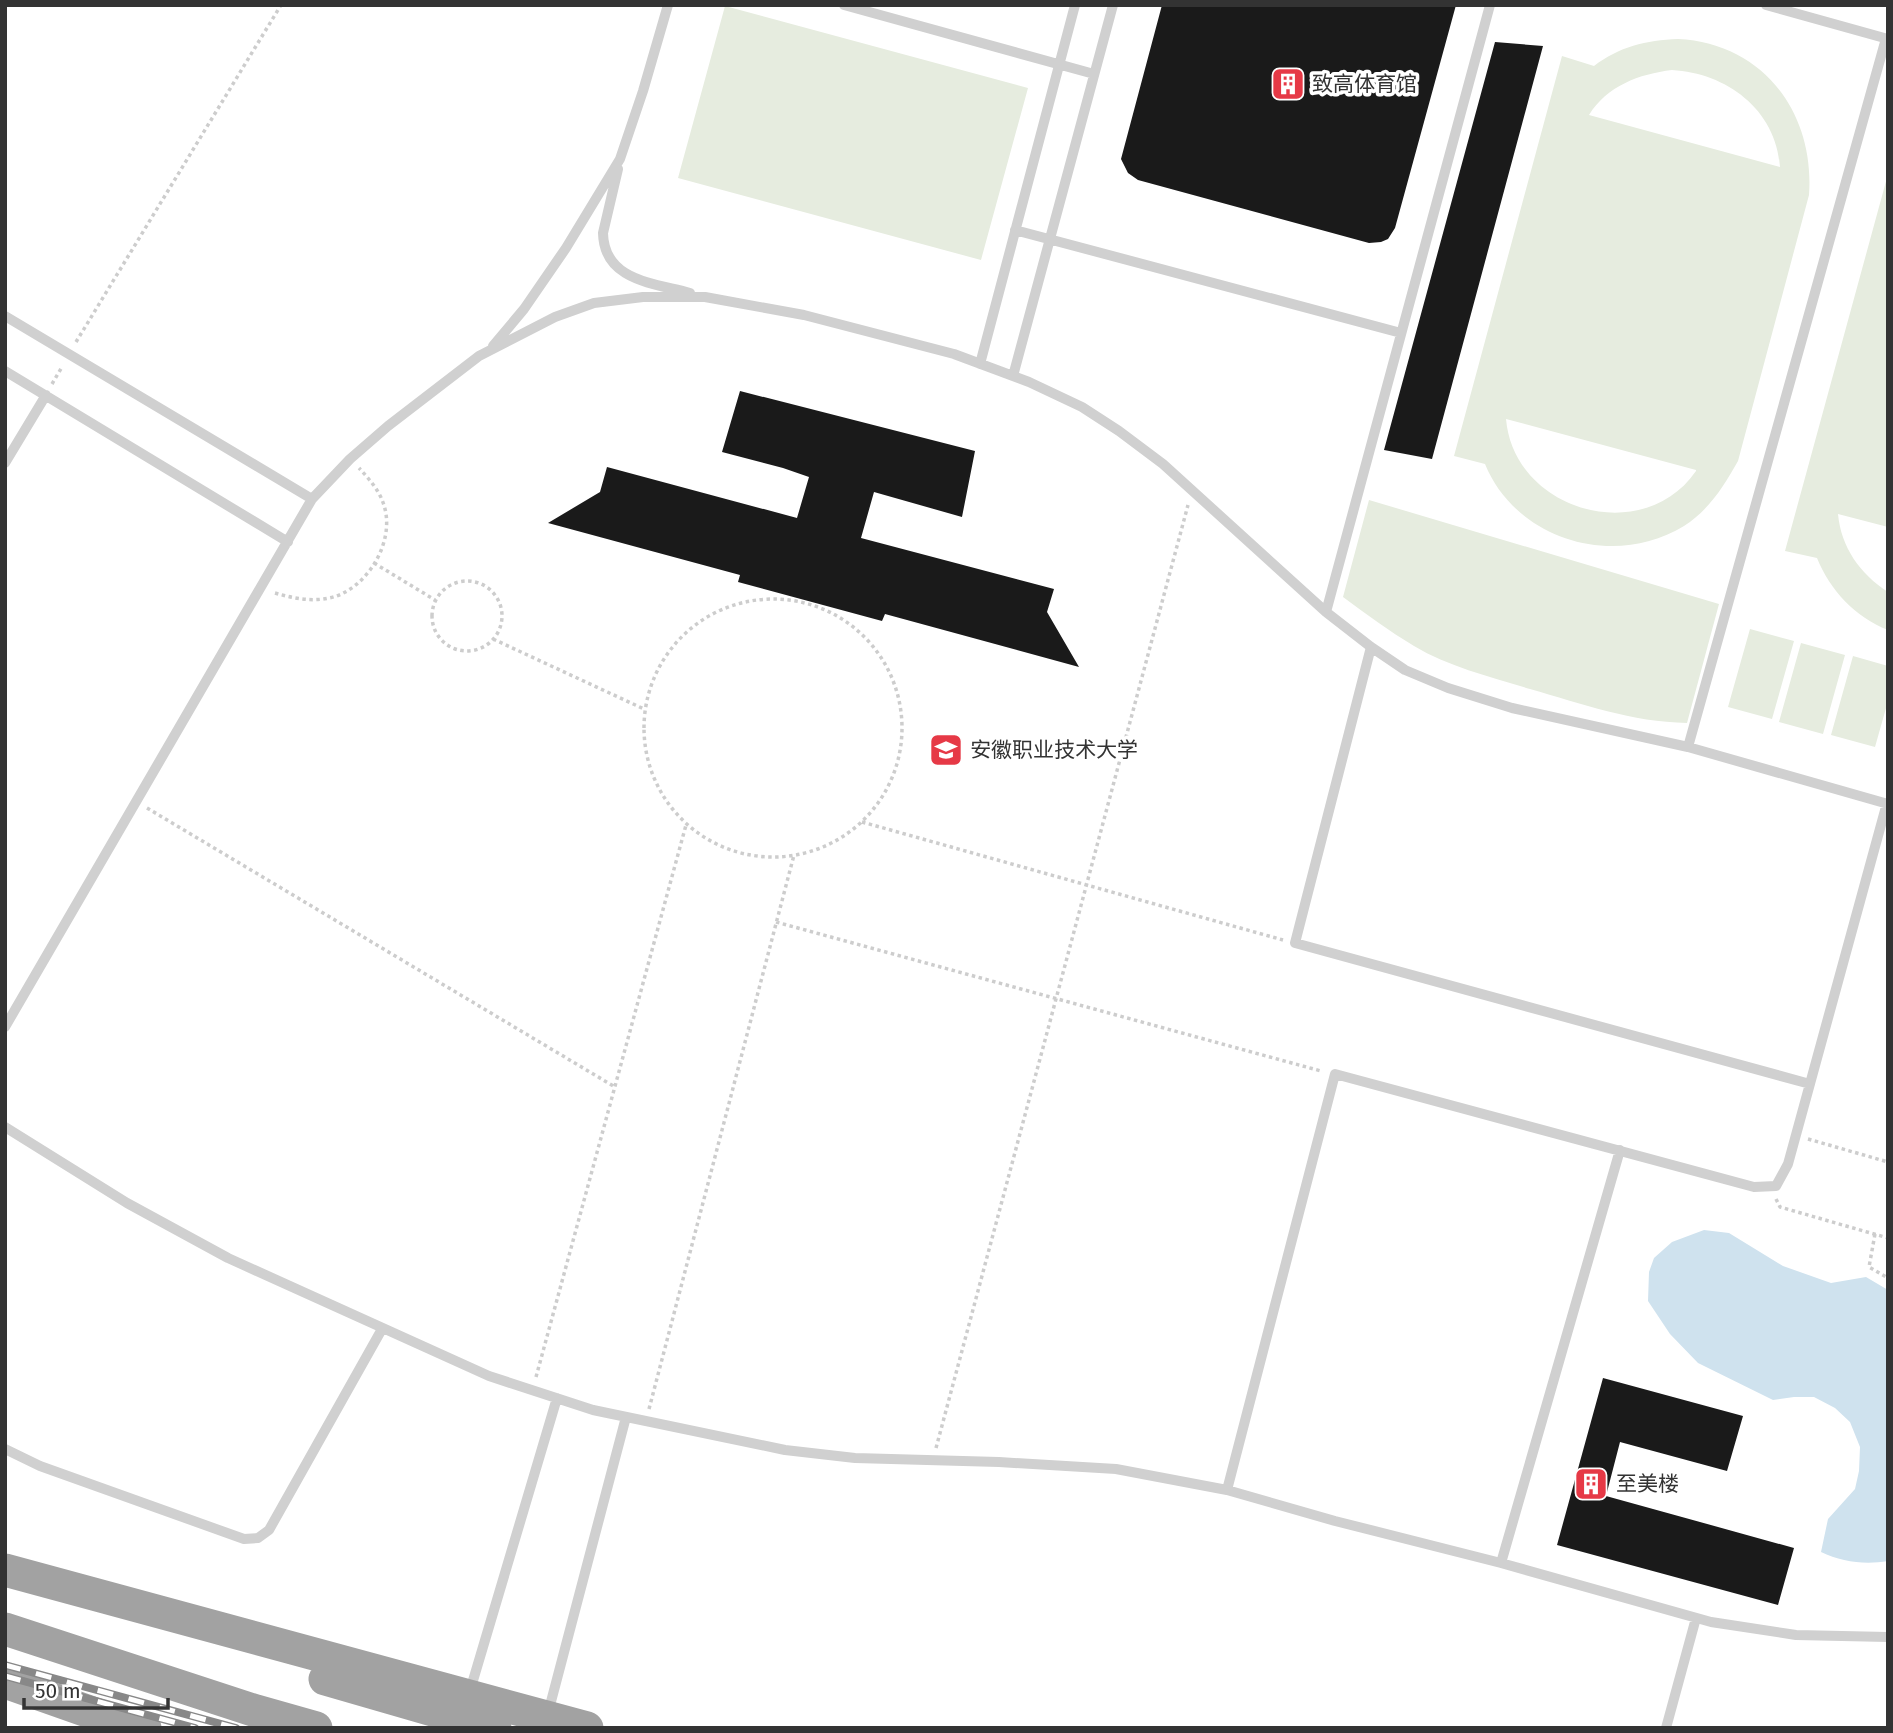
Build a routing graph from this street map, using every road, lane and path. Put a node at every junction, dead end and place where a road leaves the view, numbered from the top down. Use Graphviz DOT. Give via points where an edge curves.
graph roads {
  1 [pos="281,5"];
  2 [pos="668,5"];
  3 [pos="844,5"];
  4 [pos="1075,5"];
  5 [pos="1113,5"];
  6 [pos="1490,5"];
  7 [pos="1766,5"];
  8 [pos="1886,40"];
  9 [pos="1059,64"];
  10 [pos="1094,74"];
  11 [pos="620,159"];
  12 [pos="1015,230"];
  13 [pos="1050,239"];
  14 [pos="705,297"];
  15 [pos="5,316"];
  16 [pos="1401,333"];
  17 [pos="489,351"];
  18 [pos="69,354"];
  19 [pos="980,364"];
  20 [pos="5,371"];
  21 [pos="1013,376"];
  22 [pos="46,396"];
  23 [pos="350,459"];
  24 [pos="5,463"];
  25 [pos="1192,491"];
  26 [pos="312,499"];
  27 [pos="288,542"];
  28 [pos="374,563"];
  29 [pos="260,590"];
  30 [pos="436,601"];
  31 [pos="1326,612"];
  32 [pos="493,639"];
  33 [pos="1371,648"];
  34 [pos="644,709"];
  35 [pos="1688,747"];
  36 [pos="136,802"];
  37 [pos="1887,803"];
  38 [pos="862,822"];
  39 [pos="686,825"];
  40 [pos="794,855"];
  41 [pos="1086,885"];
  42 [pos="776,922"];
  43 [pos="1295,943"];
  44 [pos="1056,998"];
  45 [pos="5,1027"];
  46 [pos="1335,1074"];
  47 [pos="1810,1084"];
  48 [pos="615,1087"];
  49 [pos="5,1127"];
  50 [pos="1796,1135"];
  51 [pos="1620,1150"];
  52 [pos="1888,1162"];
  53 [pos="1770,1187"];
  54 [pos="1875,1234"];
  55 [pos="1888,1238"];
  56 [pos="1888,1278"];
  57 [pos="382,1329"];
  58 [pos="533,1390"];
  59 [pos="556,1398"];
  60 [pos="626,1417"];
  61 [pos="645,1421"];
  62 [pos="5,1449"];
  63 [pos="933,1460"];
  64 [pos="1227,1490"];
  65 [pos="1501,1563"];
  66 [pos="5,1570"];
  67 [pos="5,1576"];
  68 [pos="1696,1618"];
  69 [pos="5,1629"];
  70 [pos="1888,1637"];
  71 [pos="5,1682"];
  72 [pos="469,1694"];
  73 [pos="548,1716"];
  74 [pos="145,1728"];
  75 [pos="316,1728"];
  76 [pos="495,1728"];
  77 [pos="587,1728"];
  78 [pos="1665,1728"];
  1 -- 18 [label="path"];
  2 -- 11 [label="lane"];
  3 -- 9 [label="lane"];
  4 -- 9 [label="lane"];
  5 -- 10 [label="lane"];
  6 -- 16 [label="lane"];
  7 -- 8 [label="lane"];
  8 -- 35 [label="lane"];
  9 -- 10 [label="lane"];
  9 -- 12 [label="lane"];
  10 -- 13 [label="lane"];
  11 -- 14 [label="lane" via="603,233 609,259 634,278"];
  11 -- 17 [label="lane" via="566,248"];
  12 -- 13 [label="lane"];
  12 -- 19 [label="lane"];
  13 -- 16 [label="lane"];
  13 -- 21 [label="lane"];
  14 -- 17 [label="lane" via="594,303"];
  14 -- 19 [label="lane" via="804,315"];
  15 -- 18 [label="lane"];
  16 -- 31 [label="lane"];
  17 -- 23 [label="lane"];
  18 -- 22 [label="path"];
  18 -- 26 [label="lane"];
  19 -- 21 [label="lane"];
  20 -- 22 [label="lane"];
  21 -- 25 [label="lane" via="1082,407 1163,464"];
  22 -- 24 [label="lane"];
  22 -- 27 [label="lane"];
  23 -- 26 [label="lane"];
  23 -- 28 [label="path" via="371,481 386,511 382,549"];
  25 -- 31 [label="lane"];
  25 -- 41 [label="path"];
  26 -- 27 [label="lane"];
  27 -- 29 [label="lane"];
  28 -- 29 [label="path" via="354,587 329,598 295,599"];
  28 -- 30 [label="path"];
  29 -- 36 [label="lane"];
  30 -- 32 [label="path" via="436,632 452,647 474,650"];
  30 -- 32 [label="path" via="450,585 460,582 471,581 491,590 502,619"];
  31 -- 33 [label="lane"];
  32 -- 34 [label="path"];
  33 -- 35 [label="lane" via="1405,670 1448,688 1513,708"];
  33 -- 43 [label="lane"];
  34 -- 38 [label="path" via="661,662 694,624 716,611 777,599 838,616 876,649 898,694 902,719 896,769 886,793"];
  34 -- 39 [label="path" via="647,760 669,806"];
  35 -- 37 [label="lane"];
  36 -- 45 [label="lane"];
  36 -- 48 [label="path"];
  37 -- 47 [label="lane"];
  38 -- 40 [label="path" via="830,844"];
  38 -- 41 [label="path"];
  39 -- 40 [label="path" via="730,850 755,856"];
  39 -- 48 [label="path"];
  40 -- 42 [label="path"];
  41 -- 43 [label="path"];
  41 -- 44 [label="path"];
  42 -- 44 [label="path"];
  42 -- 61 [label="path"];
  43 -- 47 [label="lane"];
  44 -- 46 [label="path"];
  44 -- 63 [label="path"];
  46 -- 51 [label="lane"];
  46 -- 64 [label="lane"];
  47 -- 50 [label="lane"];
  48 -- 58 [label="path"];
  49 -- 57 [label="lane" via="127,1203 228,1258"];
  50 -- 52 [label="path"];
  50 -- 53 [label="lane" via="1784,1174"];
  51 -- 53 [label="lane" via="1754,1187"];
  51 -- 65 [label="lane"];
  53 -- 54 [label="path" via="1780,1207"];
  54 -- 55 [label="path"];
  54 -- 56 [label="path" via="1869,1267"];
  57 -- 58 [label="lane" via="489,1376"];
  57 -- 62 [label="lane" via="269,1530 258,1538 244,1539 40,1466"];
  58 -- 59 [label="lane"];
  59 -- 60 [label="lane"];
  59 -- 72 [label="lane"];
  60 -- 61 [label="lane"];
  60 -- 73 [label="lane"];
  61 -- 63 [label="lane" via="785,1450"];
  63 -- 64 [label="lane" via="1116,1469"];
  64 -- 65 [label="lane"];
  65 -- 68 [label="lane"];
  66 -- 72 [label="highway"];
  67 -- 76 [label="highway" via="108,1617"];
  68 -- 70 [label="lane" via="1796,1635"];
  68 -- 78 [label="lane"];
  69 -- 75 [label="highway"];
  71 -- 74 [label="highway"];
  72 -- 73 [label="highway"];
  73 -- 77 [label="highway"];
}
